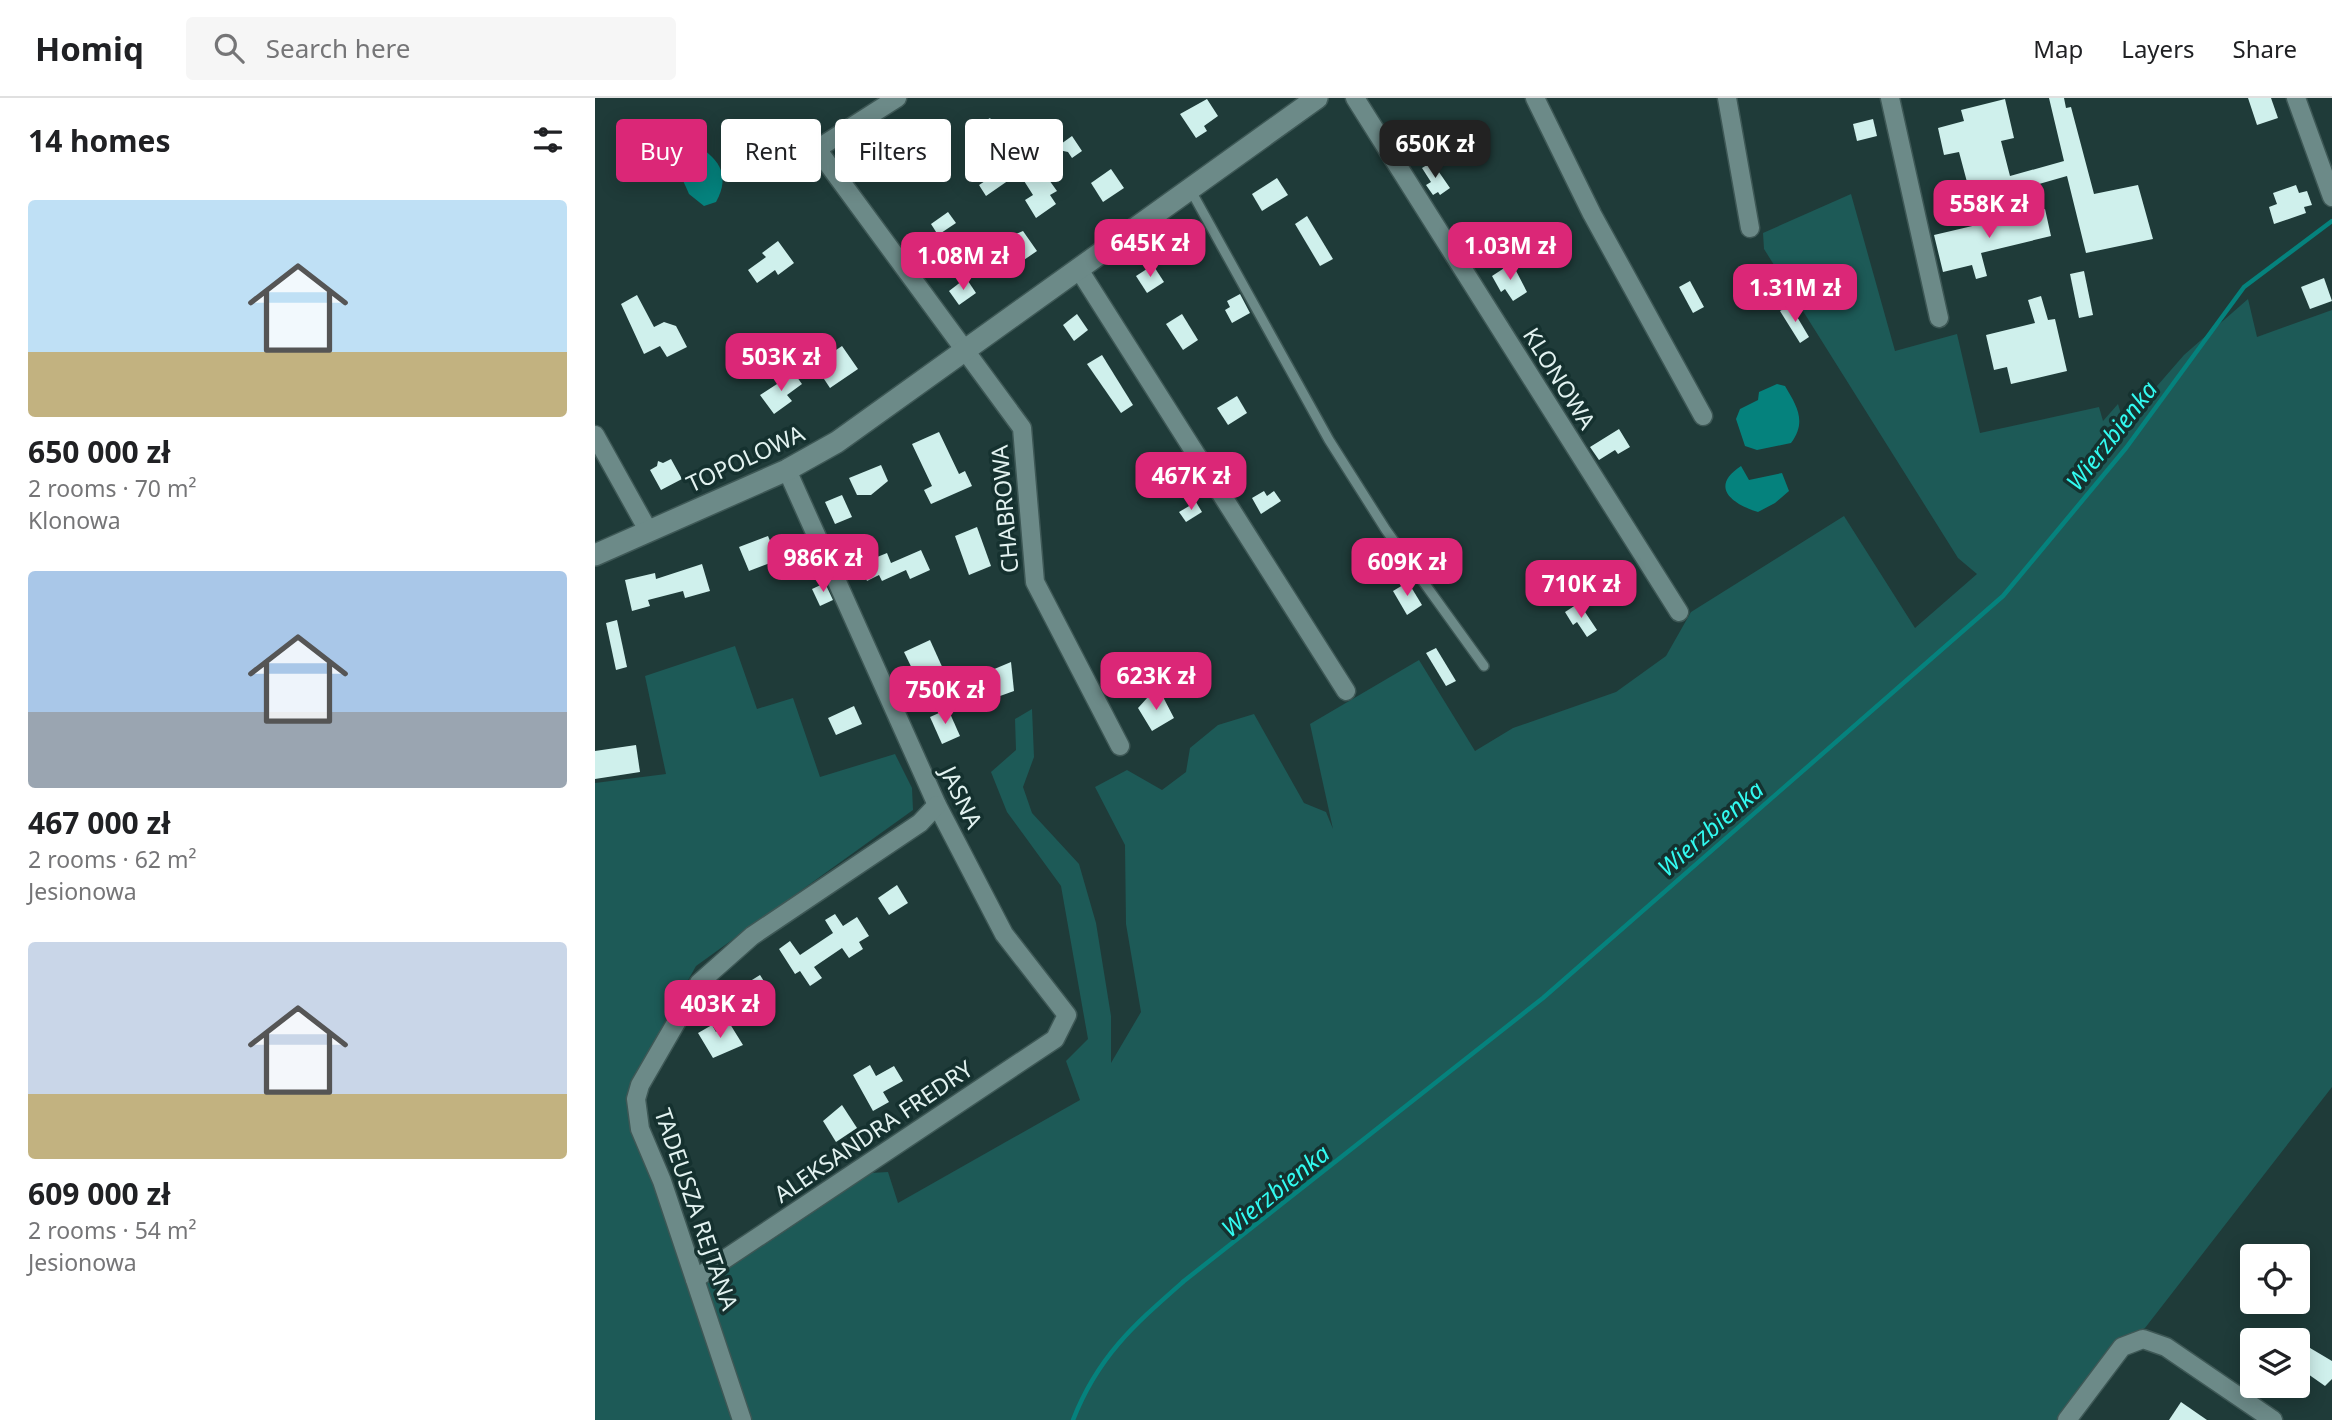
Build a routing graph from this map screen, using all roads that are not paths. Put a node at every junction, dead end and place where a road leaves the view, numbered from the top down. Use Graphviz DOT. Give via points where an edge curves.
graph roads {
  1 [pos="897,98"];
  2 [pos="1317,98"];
  3 [pos="1355,98"];
  4 [pos="1535,98"];
  5 [pos="1727,98"];
  6 [pos="1890,98"];
  7 [pos="2296,98"];
  8 [pos="1190,189"];
  9 [pos="2332,197"];
  10 [pos="1750,228"];
  11 [pos="1078,268"];
  12 [pos="1939,318"];
  13 [pos="966,349"];
  14 [pos="1703,416"];
  15 [pos="595,435"];
  16 [pos="787,471"];
  17 [pos="649,531"];
  18 [pos="595,555"];
  19 [pos="1679,612"];
  20 [pos="1484,666"];
  21 [pos="1346,691"];
  22 [pos="1120,746"];
  23 [pos="937,806"];
  24 [pos="1067,1015"];
  25 [pos="695,1279"];
  26 [pos="743,1420"];
  27 [pos="2067,1420"];
  28 [pos="2273,1420"];
  1 -- 13 [label="street, CHABROWA" via="817,149"];
  2 -- 8 [label="street, TOPOLOWA"];
  3 -- 19 [label="street, KLONOWA"];
  4 -- 14 [label="street" via="1592,214"];
  5 -- 10 [label="street"];
  6 -- 12 [label="street"];
  7 -- 9 [label="street"];
  8 -- 11 [label="street, TOPOLOWA"];
  8 -- 20 [label="lane" via="1329,440 1386,530"];
  11 -- 13 [label="street, TOPOLOWA"];
  11 -- 21 [label="street"];
  13 -- 16 [label="street, TOPOLOWA" via="837,442"];
  13 -- 22 [label="street, CHABROWA" via="1022,428 1035,582"];
  15 -- 17 [label="street"];
  16 -- 17 [label="street, TOPOLOWA"];
  16 -- 23 [label="street, JASNA"];
  17 -- 18 [label="street, TOPOLOWA"];
  23 -- 24 [label="street, JASNA" via="1004,934"];
  23 -- 25 [label="street, TADEUSZA REJTANA" via="920,823 752,936 699,983 640,1085 636,1099 640,1129"];
  24 -- 25 [label="street, ALEKSANDRA FREDRY" via="1055,1039"];
  25 -- 26 [label="street, TADEUSZA REJTANA"];
  27 -- 28 [label="street" via="2122,1348 2133,1341 2154,1341"];
}
